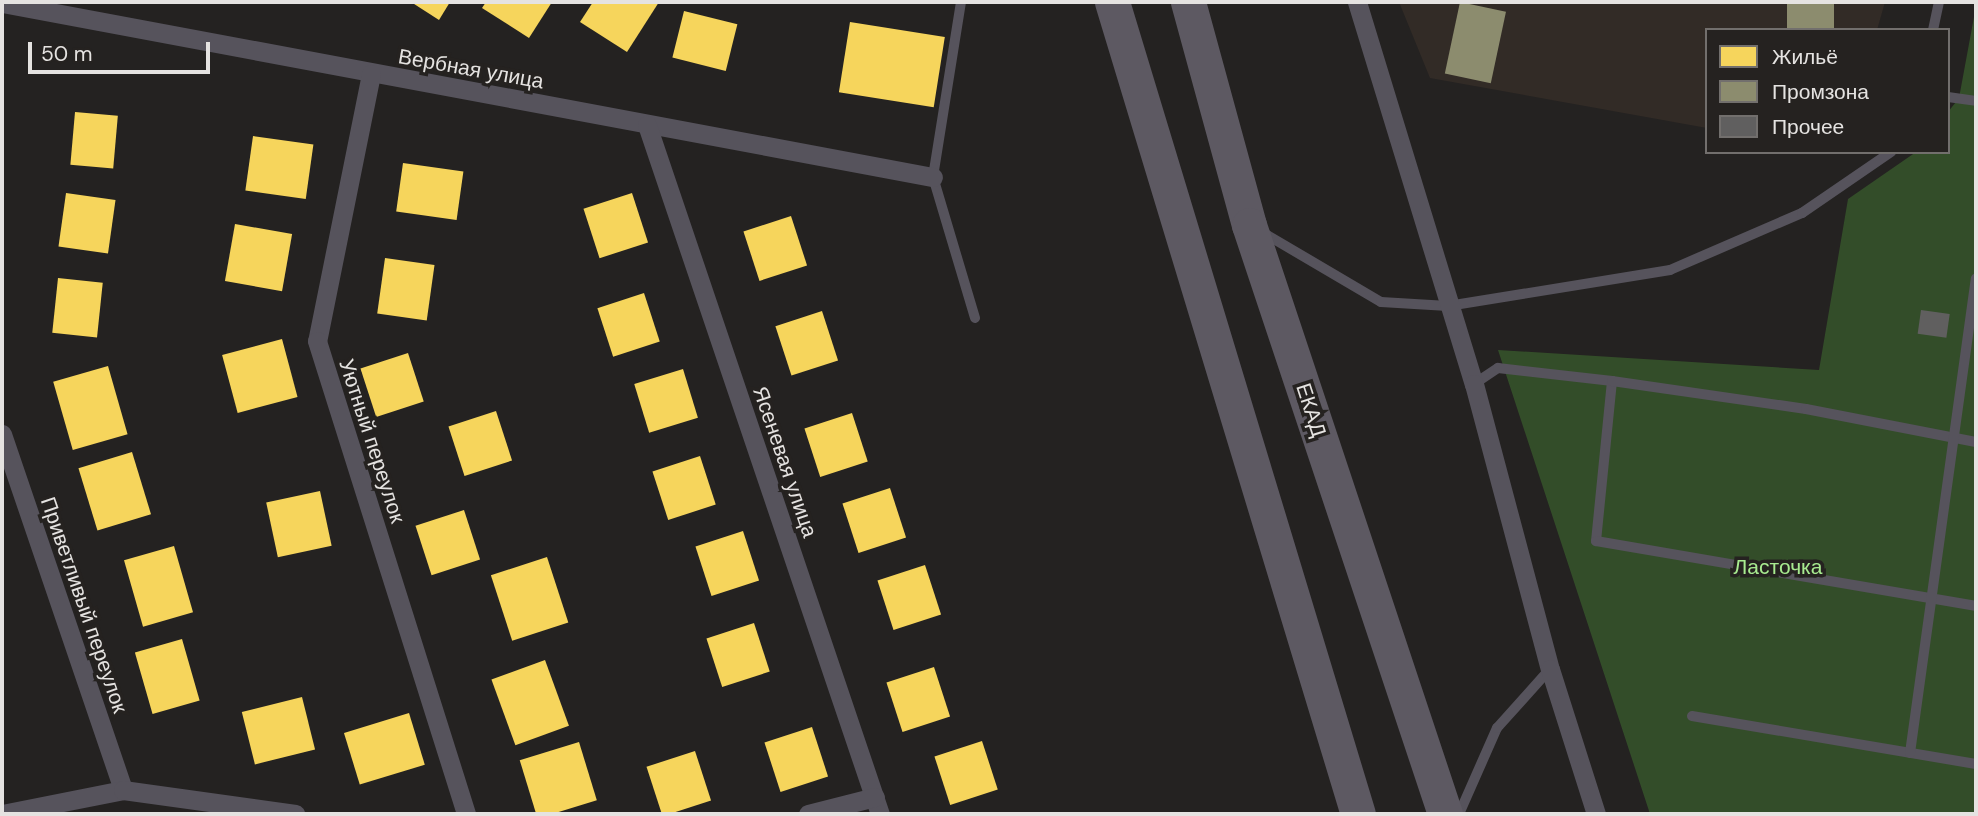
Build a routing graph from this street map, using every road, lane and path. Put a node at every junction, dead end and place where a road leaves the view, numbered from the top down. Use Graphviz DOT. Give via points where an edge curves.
graph roads {
  1 [pos="961,2"];
  2 [pos="1112,2"];
  3 [pos="1188,2"];
  4 [pos="1357,2"];
  5 [pos="1939,2"];
  6 [pos="2,4"];
  7 [pos="1933,28"];
  8 [pos="371,74"];
  9 [pos="1950,97"];
  10 [pos="1976,101"];
  11 [pos="647,125"];
  12 [pos="1888,154"];
  13 [pos="933,177"];
  14 [pos="1250,225"];
  15 [pos="1976,279"];
  16 [pos="1448,306"];
  17 [pos="975,318"];
  18 [pos="1612,381"];
  19 [pos="1474,384"];
  20 [pos="2,434"];
  21 [pos="1954,439"];
  22 [pos="1976,442"];
  23 [pos="1932,599"];
  24 [pos="1976,606"];
  25 [pos="1550,669"];
  26 [pos="1692,716"];
  27 [pos="1910,753"];
  28 [pos="1976,764"];
  29 [pos="124,790"];
  30 [pos="878,806"];
  31 [pos="2,814"];
  32 [pos="295,814"];
  33 [pos="467,814"];
  34 [pos="808,814"];
  35 [pos="1358,814"];
  36 [pos="1445,814"];
  37 [pos="1459,814"];
  38 [pos="1596,814"];
  1 -- 13 [label="lane"];
  2 -- 35 [label="highway"];
  3 -- 14 [label="highway, ЕКАД"];
  4 -- 16 [label="street"];
  5 -- 7 [label="lane"];
  6 -- 8 [label="street, Вербная улица"];
  8 -- 11 [label="street, Вербная улица"];
  8 -- 33 [label="street, Уютный переулок" via="317,341"];
  9 -- 10 [label="lane"];
  11 -- 13 [label="street, Вербная улица"];
  11 -- 30 [label="street, Ясеневая улица"];
  12 -- 16 [label="lane" via="1802,213 1670,270"];
  13 -- 17 [label="lane"];
  14 -- 16 [label="lane" via="1381,302"];
  14 -- 36 [label="highway, ЕКАД"];
  15 -- 21 [label="lane"];
  16 -- 19 [label="street"];
  18 -- 19 [label="lane" via="1498,368"];
  18 -- 21 [label="lane" via="1807,409"];
  18 -- 23 [label="lane" via="1596,541"];
  19 -- 25 [label="street"];
  20 -- 29 [label="street, Приветливый переулок"];
  21 -- 22 [label="lane"];
  21 -- 23 [label="lane"];
  23 -- 24 [label="lane"];
  23 -- 27 [label="lane"];
  25 -- 37 [label="lane" via="1497,728"];
  25 -- 38 [label="street"];
  26 -- 27 [label="lane"];
  27 -- 28 [label="lane"];
  29 -- 31 [label="street"];
  29 -- 32 [label="street"];
  30 -- 34 [label="street"];
}
